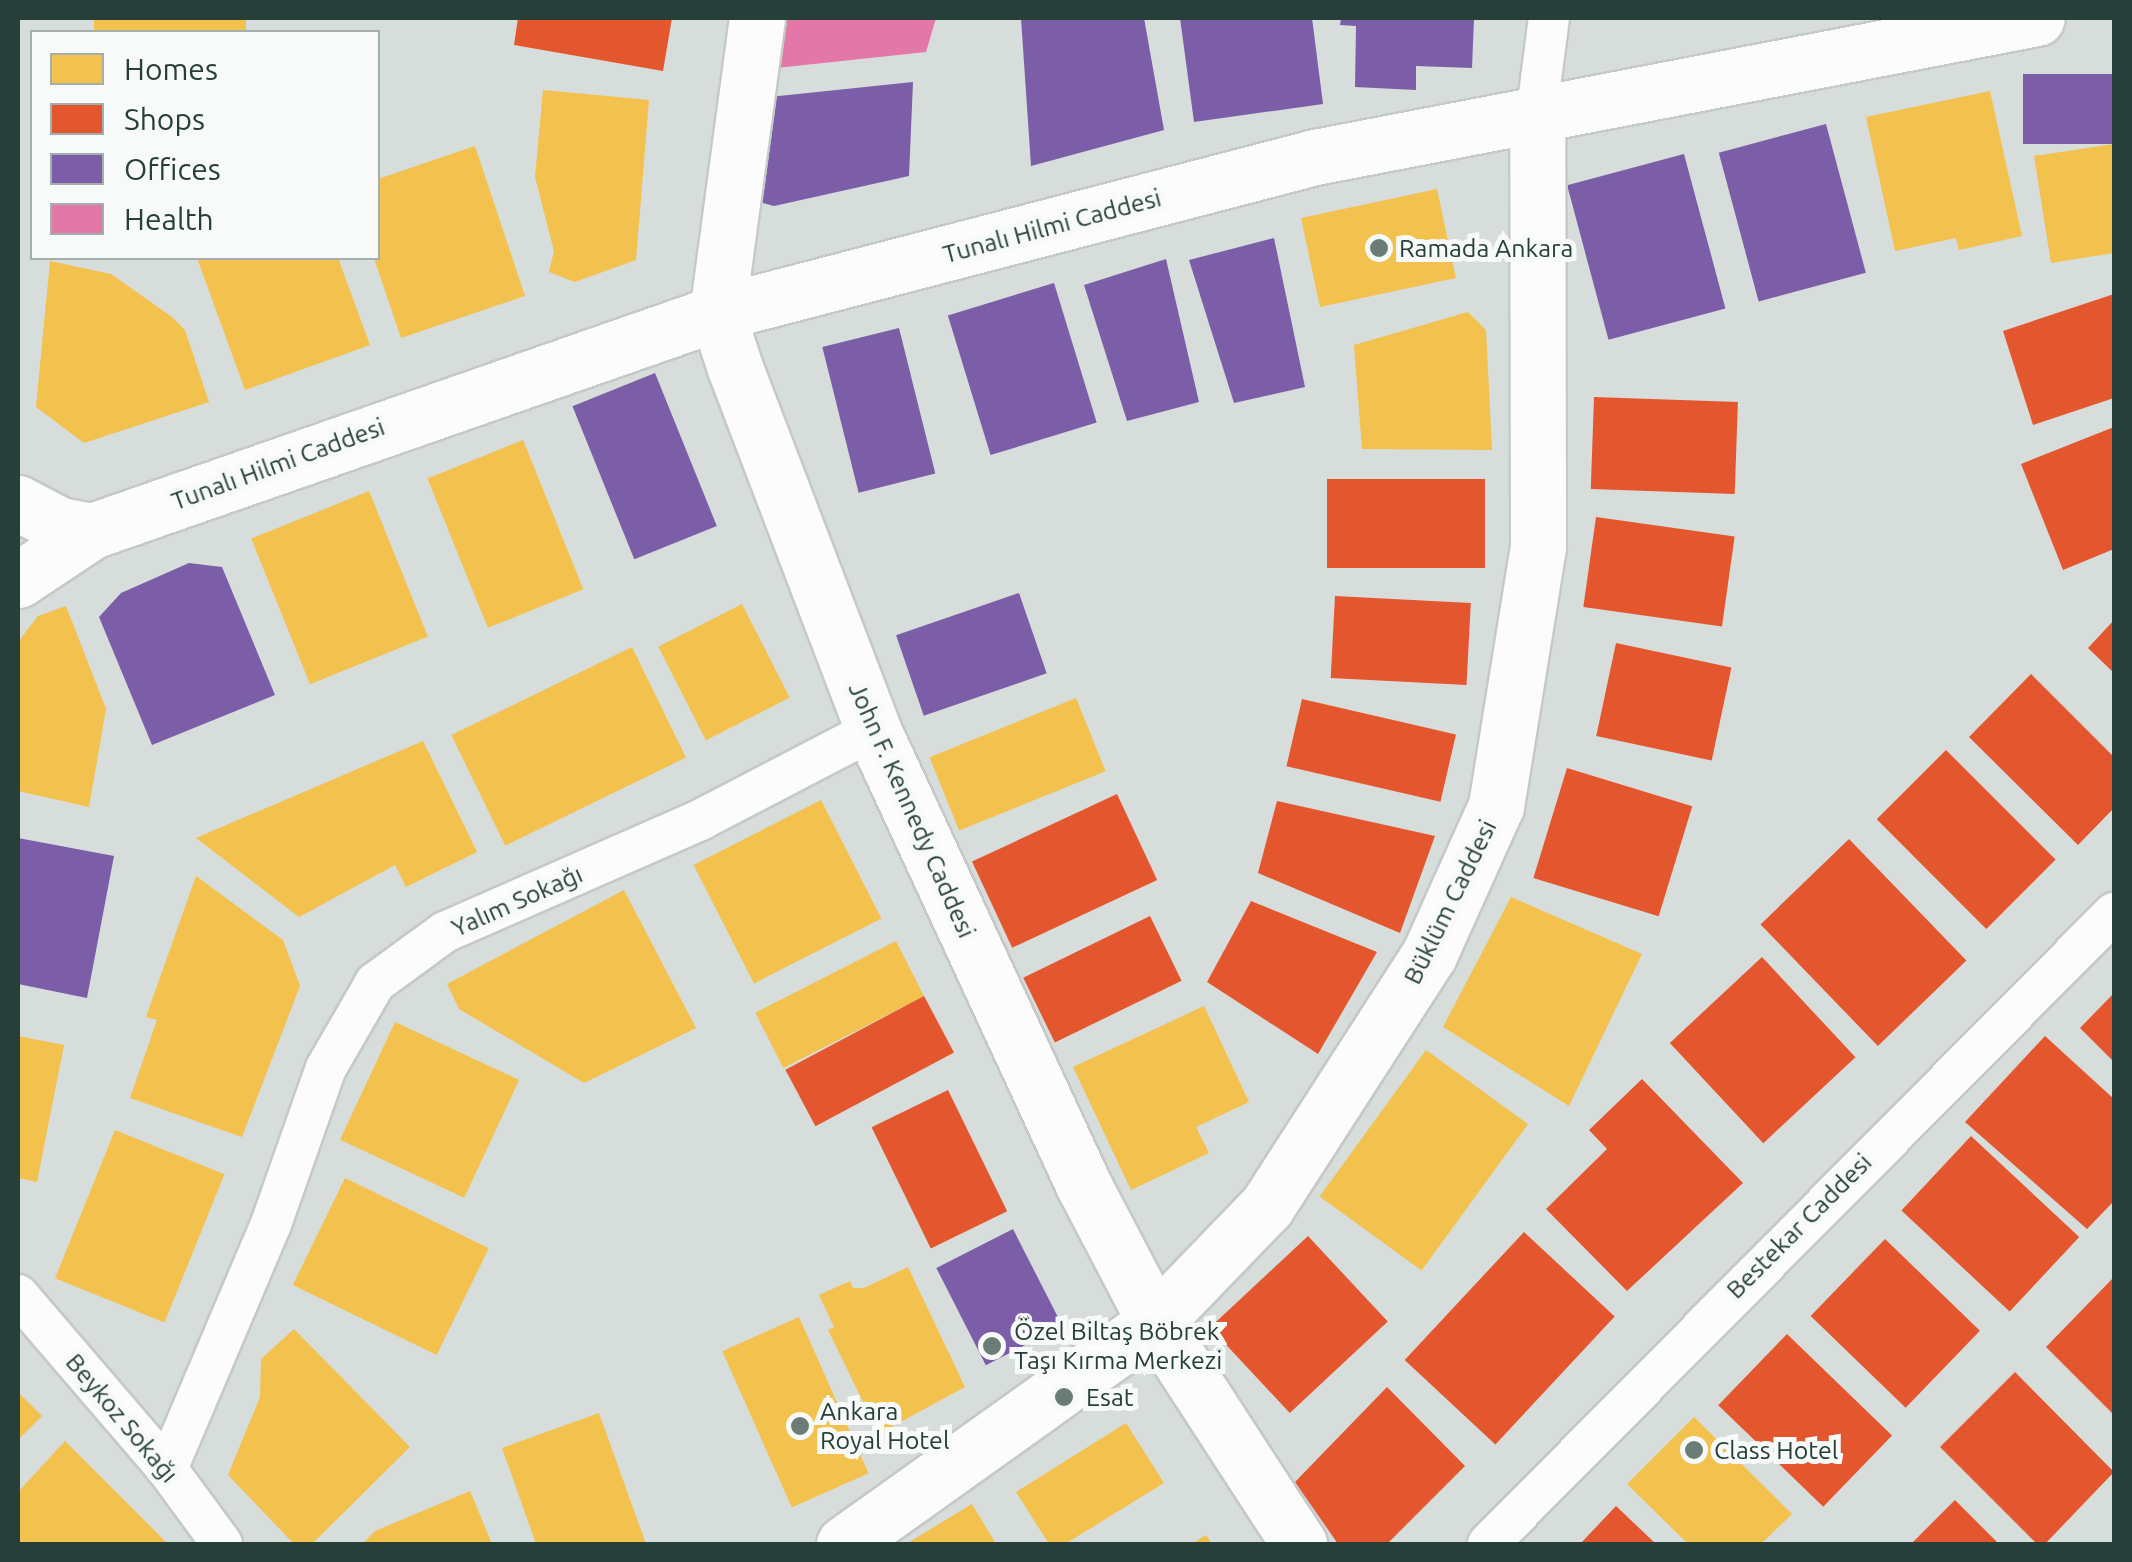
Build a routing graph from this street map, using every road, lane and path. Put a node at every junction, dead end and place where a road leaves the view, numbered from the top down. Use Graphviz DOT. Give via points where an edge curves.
graph roads {
  1 [pos="757,18"];
  2 [pos="1549,18"];
  3 [pos="2037,18"];
  4 [pos="1536,110"];
  5 [pos="717,313"];
  6 [pos="18,503"];
  7 [pos="92,530"];
  8 [pos="18,580"];
  9 [pos="873,730"];
  10 [pos="2114,912"];
  11 [pos="18,1295"];
  12 [pos="1155,1322"];
  13 [pos="168,1470"];
  14 [pos="222,1544"];
  15 [pos="844,1544"];
  16 [pos="1299,1544"];
  17 [pos="1488,1544"];
  1 -- 5 [label="main road, John F. Kennedy Caddesi"];
  2 -- 4 [label="street, Büklüm Caddesi"];
  3 -- 4 [label="main road, Tunalı Hilmi Caddesi"];
  4 -- 5 [label="main road, Tunalı Hilmi Caddesi" via="1315,157"];
  4 -- 12 [label="main road, Büklüm Caddesi" via="1538,548 1496,806 1429,954 1352,1080 1267,1206"];
  5 -- 7 [label="main road, Tunalı Hilmi Caddesi"];
  5 -- 9 [label="main road, John F. Kennedy Caddesi"];
  6 -- 7 [label="main road" via="60,525"];
  7 -- 8 [label="main road, Tunalı Hilmi Caddesi"];
  9 -- 12 [label="main road, John F. Kennedy Caddesi" via="1084,1186"];
  9 -- 13 [label="street, Yalım Sokağı" via="700,820 445,932 375,984 326,1068 272,1224"];
  10 -- 17 [label="street, Bestekar Caddesi"];
  11 -- 13 [label="street, Beykoz Sokağı"];
  12 -- 15 [label="main road, Büklüm Caddesi"];
  12 -- 16 [label="main road, John F. Kennedy Caddesi"];
  13 -- 14 [label="street, Beykoz Sokağı"];
}
